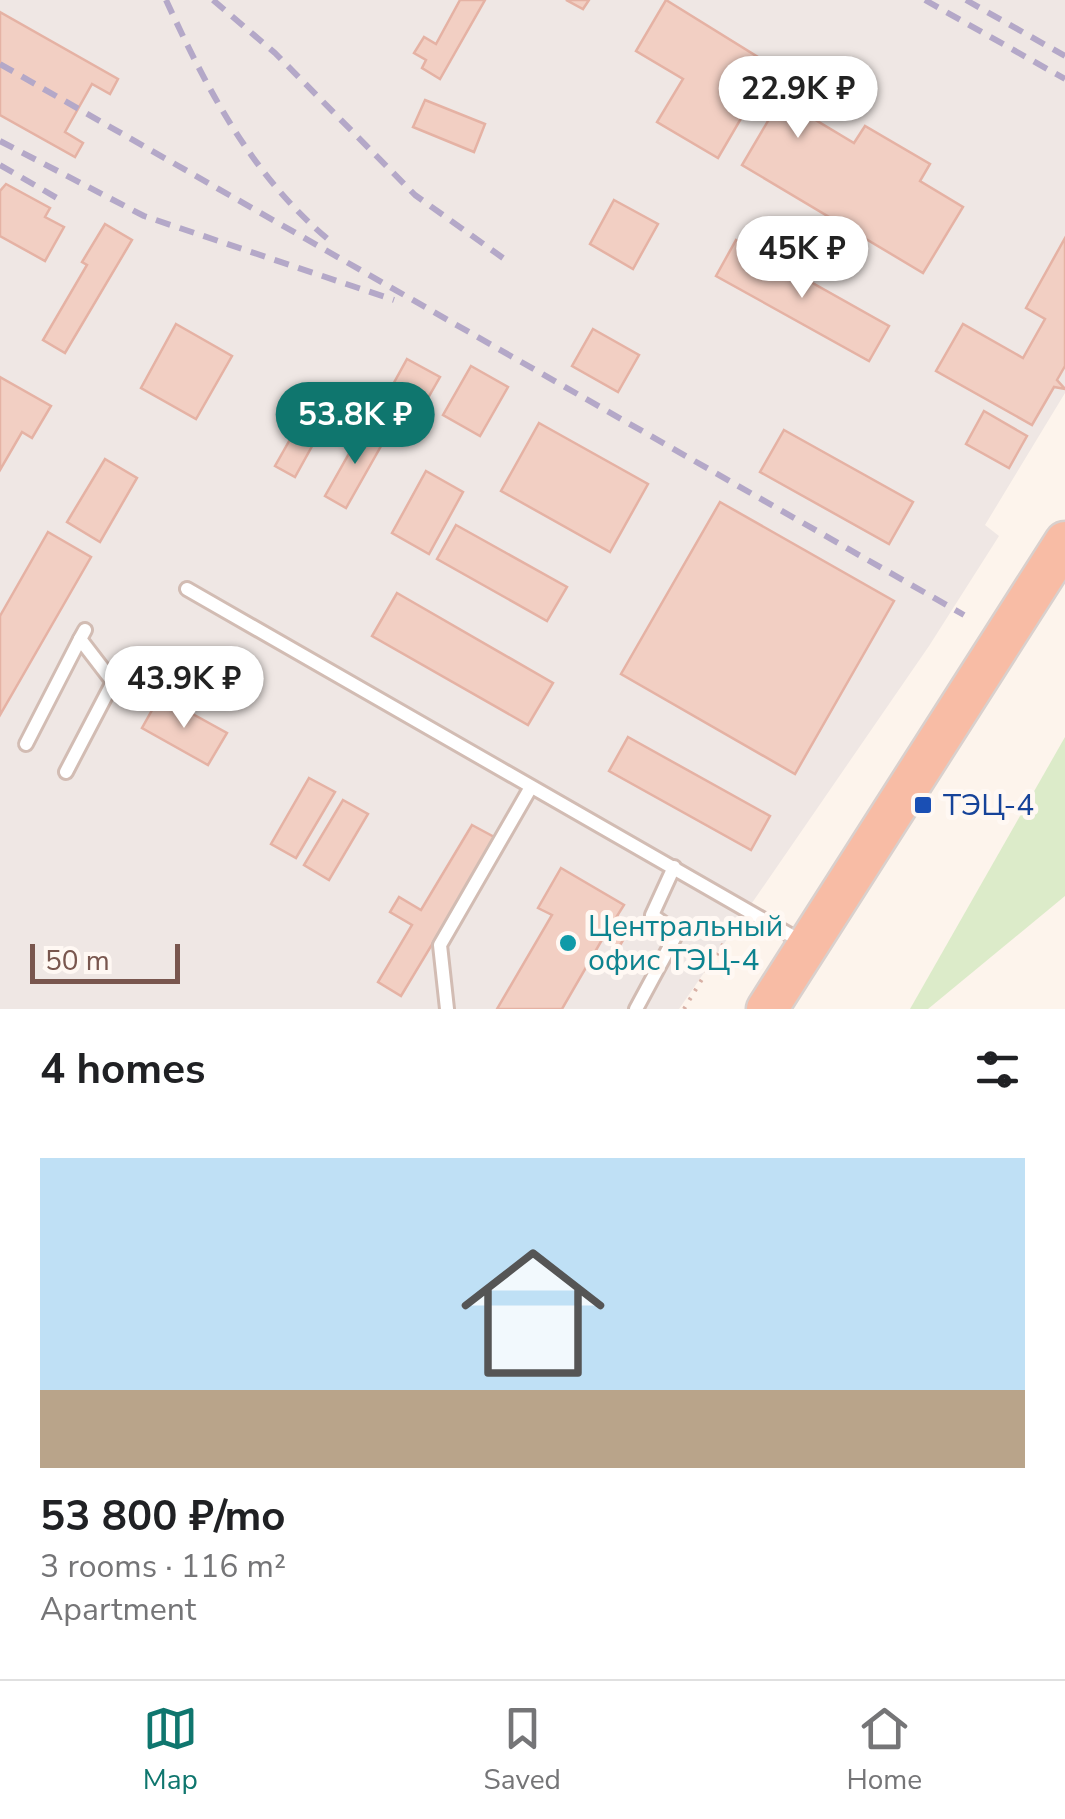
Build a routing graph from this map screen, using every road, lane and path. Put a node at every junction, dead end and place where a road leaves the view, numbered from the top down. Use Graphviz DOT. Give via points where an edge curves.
graph roads {
  1 [pos="1065,542"];
  2 [pos="188,589"];
  3 [pos="26,744"];
  4 [pos="66,772"];
  5 [pos="531,787"];
  6 [pos="674,866"];
  7 [pos="739,918"];
  8 [pos="806,944"];
  9 [pos="447,1009"];
  10 [pos="636,1009"];
  11 [pos="684,1009"];
  12 [pos="766,1009"];
  1 -- 8 [label="highway"];
  2 -- 5 [label="lane"];
  3 -- 4 [label="lane" via="82,634 113,682"];
  5 -- 6 [label="lane"];
  5 -- 9 [label="lane" via="440,944"];
  6 -- 8 [label="lane"];
  6 -- 10 [label="lane" via="652,915 678,933"];
  7 -- 11 [label="path"];
  8 -- 12 [label="highway"];
}
